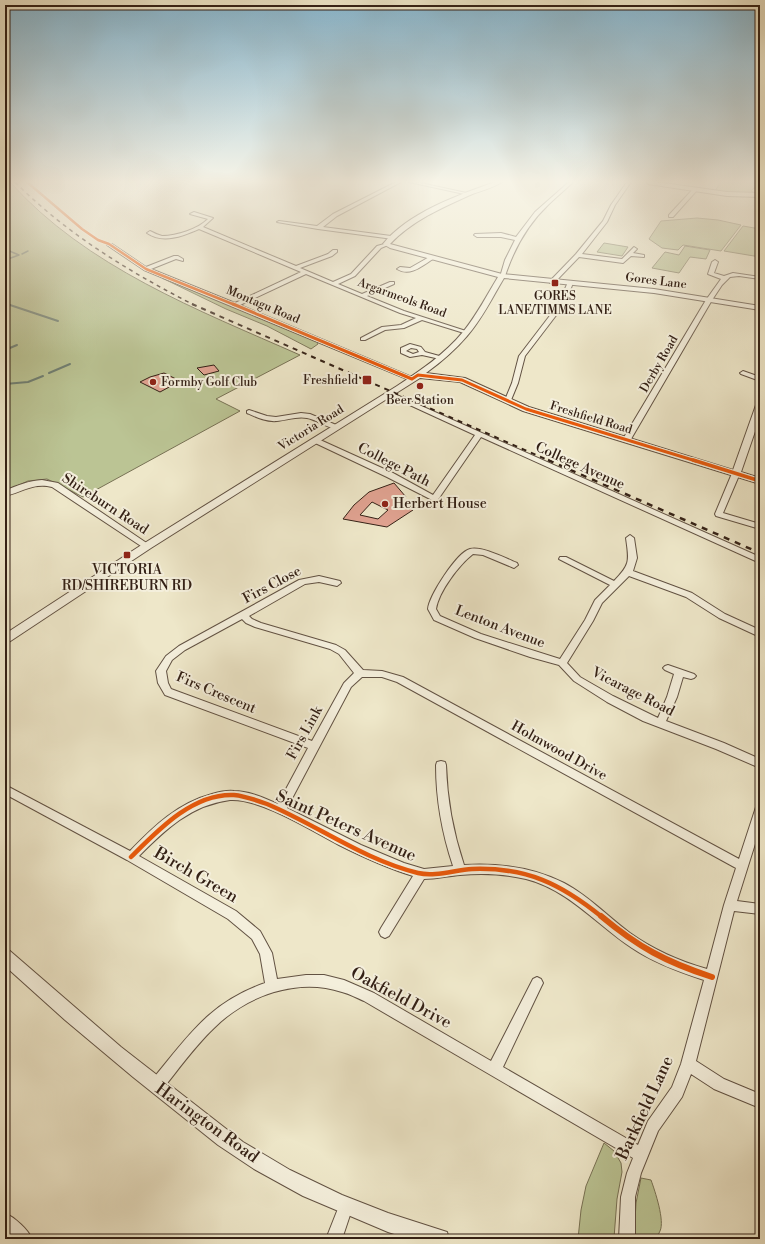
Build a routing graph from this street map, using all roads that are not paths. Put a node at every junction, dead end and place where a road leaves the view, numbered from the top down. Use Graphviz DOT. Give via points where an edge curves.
graph roads {
  1 [pos="230,240"];
  2 [pos="389,240"];
  3 [pos="516,240"];
  4 [pos="590,240"];
  5 [pos="386,244"];
  6 [pos="110,245"];
  7 [pos="634,248"];
  8 [pos="335,251"];
  9 [pos="630,254"];
  10 [pos="578,255"];
  11 [pos="642,256"];
  12 [pos="177,258"];
  13 [pos="431,258"];
  14 [pos="715,262"];
  15 [pos="295,268"];
  16 [pos="146,269"];
  17 [pos="400,269"];
  18 [pos="306,272"];
  19 [pos="502,276"];
  20 [pos="723,278"];
  21 [pos="758,278"];
  22 [pos="552,282"];
  23 [pos="392,283"];
  24 [pos="333,284"];
  25 [pos="570,284"];
  26 [pos="362,296"];
  27 [pos="709,300"];
  28 [pos="236,305"];
  29 [pos="760,308"];
  30 [pos="422,318"];
  31 [pos="466,332"];
  32 [pos="363,340"];
  33 [pos="422,353"];
  34 [pos="440,357"];
  35 [pos="744,372"];
  36 [pos="415,377"];
  37 [pos="760,379"];
  38 [pos="390,394"];
  39 [pos="508,400"];
  40 [pos="760,405"];
  41 [pos="249,412"];
  42 [pos="337,427"];
  43 [pos="479,435"];
  44 [pos="628,439"];
  45 [pos="315,441"];
  46 [pos="736,473"];
  47 [pos="760,481"];
  48 [pos="5,494"];
  49 [pos="760,527"];
  50 [pos="630,538"];
  51 [pos="146,546"];
  52 [pos="563,559"];
  53 [pos="760,560"];
  54 [pos="514,565"];
  55 [pos="628,572"];
  56 [pos="337,583"];
  57 [pos="614,584"];
  58 [pos="243,615"];
  59 [pos="760,634"];
  60 [pos="5,638"];
  61 [pos="562,663"];
  62 [pos="668,668"];
  63 [pos="360,673"];
  64 [pos="680,673"];
  65 [pos="691,676"];
  66 [pos="661,722"];
  67 [pos="313,746"];
  68 [pos="760,764"];
  69 [pos="441,765"];
  70 [pos="5,789"];
  71 [pos="280,810"];
  72 [pos="760,810"];
  73 [pos="131,857"];
  74 [pos="742,866"];
  75 [pos="460,870"];
  76 [pos="421,873"];
  77 [pos="730,905"];
  78 [pos="760,909"];
  79 [pos="385,932"];
  80 [pos="5,956"];
  81 [pos="712,977"];
  82 [pos="538,983"];
  83 [pos="272,986"];
  84 [pos="688,1064"];
  85 [pos="494,1070"];
  86 [pos="156,1086"];
  87 [pos="760,1101"];
  88 [pos="641,1155"];
  89 [pos="346,1206"];
  90 [pos="5,1221"];
  91 [pos="24,1239"];
  92 [pos="334,1239"];
  93 [pos="440,1239"];
  94 [pos="627,1239"];
  1 -- 15 [label="street, Argarmeols Road"];
  2 -- 5 [label="street"];
  3 -- 19 [label="street, Victoria Road"];
  4 -- 10 [label="street"];
  5 -- 13 [label="street, Gores Lane"];
  5 -- 24 [label="street" via="379,247 353,275"];
  6 -- 16 [label="street, Montagu Road"];
  7 -- 9 [label="street"];
  8 -- 15 [label="street"];
  9 -- 10 [label="street" via="626,260 619,261"];
  9 -- 11 [label="street"];
  10 -- 22 [label="street"];
  12 -- 16 [label="street"];
  13 -- 17 [label="street" via="411,270"];
  13 -- 19 [label="street, Gores Lane"];
  14 -- 20 [label="street" via="711,274"];
  15 -- 18 [label="street, Argarmeols Road"];
  16 -- 28 [label="street, Montagu Road"];
  18 -- 24 [label="street, Argarmeols Road"];
  18 -- 28 [label="street"];
  19 -- 22 [label="street, Gores Lane"];
  19 -- 31 [label="street, Victoria Road"];
  20 -- 21 [label="street" via="733,274"];
  20 -- 27 [label="street, Derby Road"];
  22 -- 25 [label="street, Gores Lane"];
  23 -- 26 [label="street"];
  24 -- 26 [label="street, Argarmeols Road"];
  25 -- 27 [label="street, Gores Lane" via="654,291"];
  25 -- 39 [label="street" via="561,305 522,356"];
  26 -- 30 [label="street, Argarmeols Road"];
  27 -- 29 [label="street, Gores Lane"];
  27 -- 44 [label="street, Derby Road"];
  28 -- 36 [label="street, Montagu Road"];
  30 -- 31 [label="street, Argarmeols Road"];
  30 -- 32 [label="street" via="402,327 384,328"];
  31 -- 34 [label="street, Victoria Road"];
  33 -- 34 [label="street"];
  34 -- 36 [label="street, Victoria Road"];
  35 -- 37 [label="street"];
  36 -- 38 [label="street, Victoria Road"];
  36 -- 39 [label="street, Freshfield Road" via="462,380"];
  38 -- 42 [label="street, Victoria Road"];
  38 -- 43 [label="street, College Avenue"];
  39 -- 44 [label="street, Freshfield Road" via="526,409"];
  40 -- 46 [label="street"];
  41 -- 42 [label="street" via="276,419 310,416"];
  42 -- 45 [label="street, Victoria Road"];
  43 -- 45 [label="street, College Path" via="434,499 390,475"];
  43 -- 53 [label="street, College Avenue"];
  44 -- 46 [label="street, Freshfield Road"];
  45 -- 51 [label="street, Victoria Road"];
  46 -- 47 [label="street, Freshfield Road"];
  46 -- 49 [label="street" via="719,514"];
  48 -- 51 [label="street, Shireburn Road" via="29,484 50,483"];
  50 -- 55 [label="street" via="633,558"];
  51 -- 60 [label="street, Victoria Road"];
  52 -- 57 [label="street"];
  54 -- 61 [label="street, Lenton Avenue" via="485,553 471,551 462,558 438,592 432,602 432,609 438,618 478,636"];
  55 -- 57 [label="street"];
  55 -- 59 [label="street" via="689,595 722,616"];
  56 -- 58 [label="street, Firs Close" via="311,578"];
  57 -- 61 [label="street" via="598,602"];
  58 -- 63 [label="street" via="258,626 333,647 342,652"];
  58 -- 67 [label="street, Firs Crescent" via="206,634 169,658 161,671 163,683 168,692"];
  61 -- 66 [label="street, Vicarage Road" via="577,679 610,699 647,718"];
  62 -- 64 [label="street"];
  63 -- 67 [label="street, Firs Link" via="347,685"];
  63 -- 74 [label="street, Holmwood Drive" via="382,674 400,679"];
  64 -- 65 [label="street"];
  64 -- 66 [label="street"];
  66 -- 68 [label="street, Vicarage Road"];
  67 -- 71 [label="street, Firs Link"];
  69 -- 75 [label="street" via="440,787 450,842"];
  70 -- 73 [label="street, Birch Green"];
  71 -- 73 [label="street, Saint Peters Avenue" via="233,795 197,804 159,828"];
  71 -- 76 [label="street, Saint Peters Avenue" via="388,863"];
  72 -- 74 [label="street, Barkfield Lane"];
  73 -- 83 [label="street, Birch Green" via="232,915 256,935 266,953"];
  74 -- 77 [label="street, Barkfield Lane"];
  75 -- 76 [label="street, Saint Peters Avenue" via="442,874"];
  75 -- 81 [label="street, Saint Peters Avenue" via="514,871 562,888 648,951 682,967"];
  76 -- 79 [label="street"];
  77 -- 78 [label="street"];
  77 -- 81 [label="street, Barkfield Lane"];
  80 -- 86 [label="street, Harington Road" via="68,1013"];
  81 -- 84 [label="street, Barkfield Lane"];
  82 -- 85 [label="street"];
  83 -- 85 [label="street, Oakfield Drive" via="298,981 321,981 341,985 369,997"];
  83 -- 86 [label="street, Oakfield Drive" via="253,993 231,1006 210,1023"];
  84 -- 87 [label="street" via="719,1084"];
  84 -- 88 [label="street, Barkfield Lane" via="677,1092 653,1126"];
  85 -- 88 [label="street, Oakfield Drive"];
  86 -- 89 [label="street, Harington Road" via="238,1148 296,1182"];
  88 -- 94 [label="street, Barkfield Lane" via="628,1197"];
  89 -- 92 [label="street"];
  89 -- 93 [label="street, Harington Road"];
  90 -- 91 [label="street"];
}
